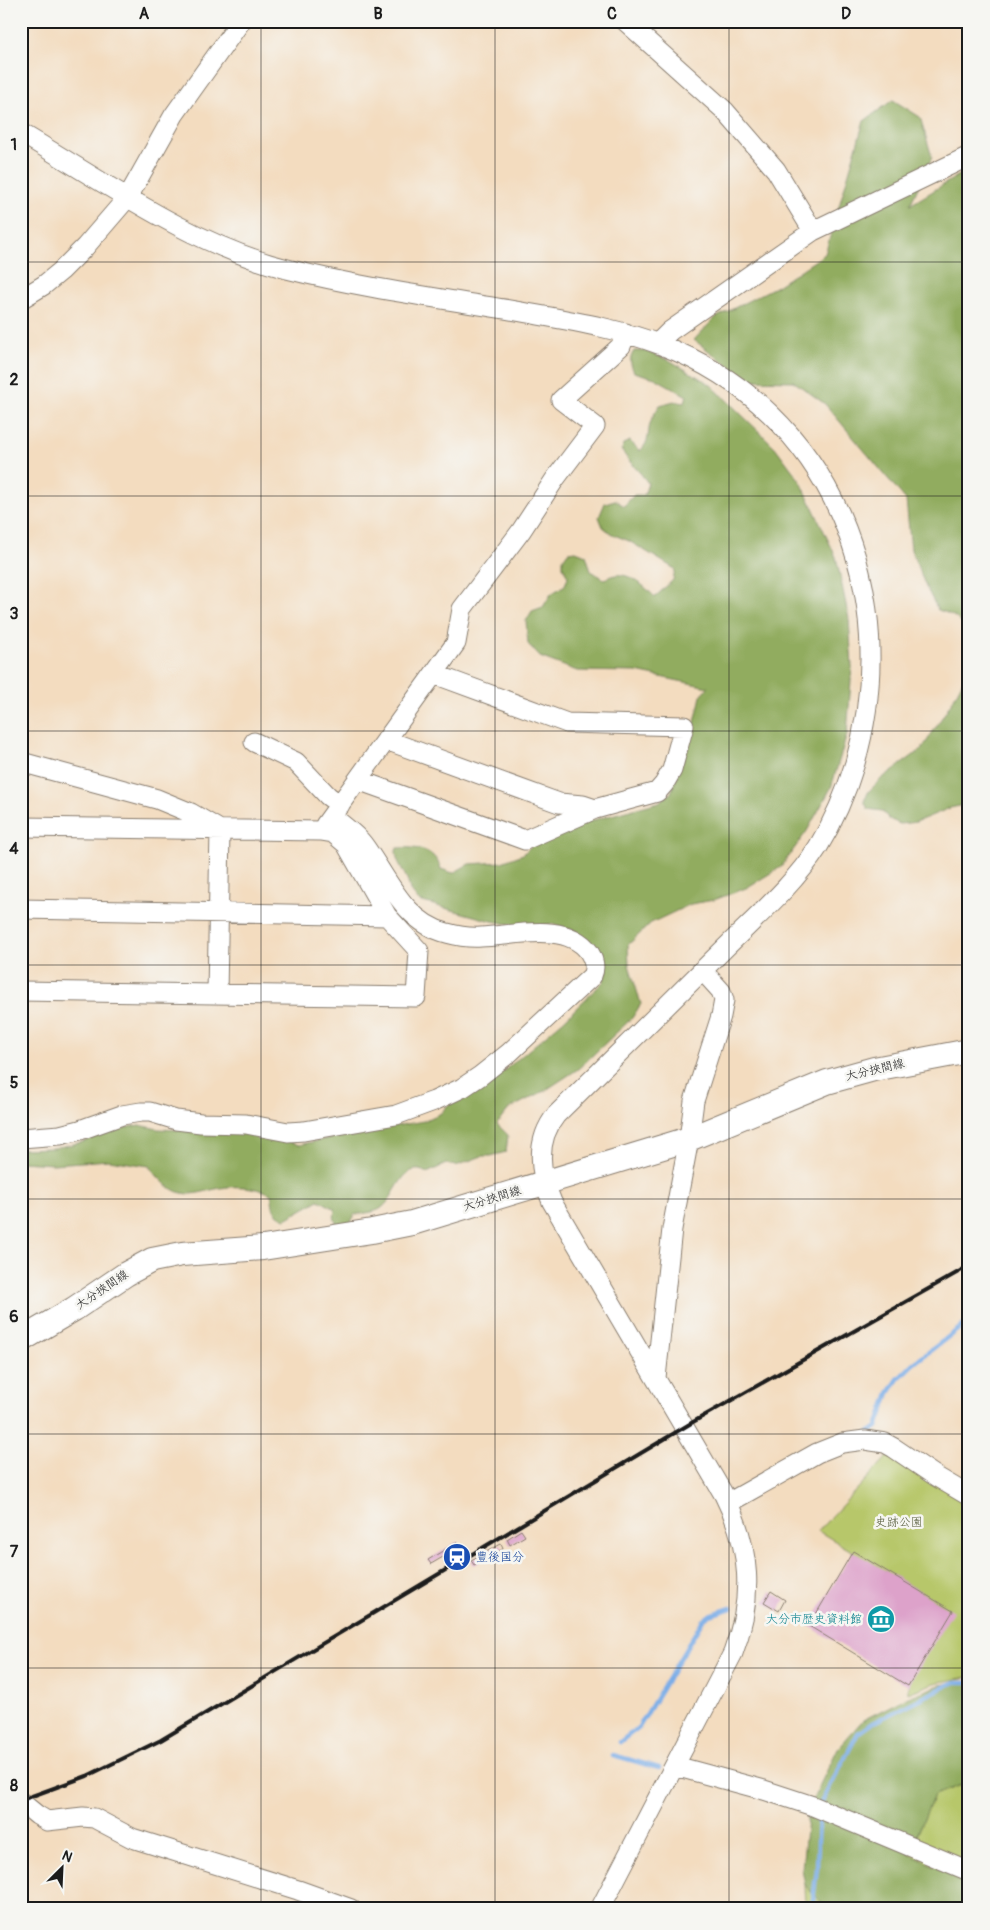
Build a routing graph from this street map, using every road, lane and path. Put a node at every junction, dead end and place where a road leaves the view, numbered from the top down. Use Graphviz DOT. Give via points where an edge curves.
graph roads {
  1 [pos="241,21"];
  2 [pos="625,21"];
  3 [pos="21,132"];
  4 [pos="969,156"];
  5 [pos="128,196"];
  6 [pos="813,232"];
  7 [pos="21,299"];
  8 [pos="626,333"];
  9 [pos="658,343"];
  10 [pos="434,674"];
  11 [pos="386,740"];
  12 [pos="254,742"];
  13 [pos="21,762"];
  14 [pos="358,780"];
  15 [pos="595,809"];
  16 [pos="331,817"];
  17 [pos="21,827"];
  18 [pos="220,830"];
  19 [pos="21,909"];
  20 [pos="219,912"];
  21 [pos="387,916"];
  22 [pos="702,970"];
  23 [pos="21,990"];
  24 [pos="217,994"];
  25 [pos="969,1051"];
  26 [pos="21,1138"];
  27 [pos="689,1138"];
  28 [pos="544,1183"];
  29 [pos="21,1340"];
  30 [pos="656,1378"];
  31 [pos="969,1496"];
  32 [pos="728,1503"];
  33 [pos="675,1766"];
  34 [pos="21,1802"];
  35 [pos="969,1871"];
  36 [pos="351,1909"];
  37 [pos="600,1909"];
  1 -- 5 [label="street" via="174,115"];
  2 -- 6 [label="street" via="724,110 776,170"];
  3 -- 5 [label="street"];
  4 -- 6 [label="street"];
  5 -- 7 [label="street" via="61,271"];
  5 -- 8 [label="street" via="215,245 285,268 375,288 579,322"];
  6 -- 9 [label="street"];
  8 -- 9 [label="street"];
  8 -- 10 [label="street" via="621,346 561,400 595,426 462,609 456,643"];
  9 -- 22 [label="street" via="702,364 745,392 801,449 837,507 852,541 862,576 870,630 871,667 863,729 836,814 819,846 798,874"];
  10 -- 11 [label="street"];
  10 -- 15 [label="street" via="567,723 684,726 672,770 657,792"];
  11 -- 14 [label="street"];
  11 -- 15 [label="street" via="559,803 583,804"];
  12 -- 16 [label="street" via="296,762 328,796"];
  13 -- 18 [label="street" via="156,798"];
  14 -- 15 [label="street" via="524,840"];
  14 -- 16 [label="street"];
  16 -- 18 [label="street"];
  16 -- 21 [label="street" via="333,833 346,844"];
  16 -- 26 [label="street" via="362,843 408,909 425,924 466,937 566,935 580,941 588,950 595,964 592,976 480,1076 462,1088 396,1115 288,1132 246,1124 176,1120 141,1112 73,1132"];
  17 -- 18 [label="street"];
  18 -- 20 [label="street"];
  19 -- 20 [label="street"];
  20 -- 21 [label="street"];
  20 -- 24 [label="street"];
  21 -- 24 [label="street" via="419,951 416,997"];
  22 -- 27 [label="street" via="721,990 724,1000 694,1101"];
  22 -- 28 [label="street" via="551,1122 541,1147"];
  23 -- 24 [label="street"];
  25 -- 27 [label="main road, 大分挾間線" via="874,1069 827,1082"];
  27 -- 28 [label="main road, 大分挾間線"];
  27 -- 30 [label="street" via="672,1229"];
  28 -- 29 [label="main road, 大分挾間線" via="386,1229 263,1248 182,1254 152,1260"];
  28 -- 30 [label="street" via="556,1210"];
  30 -- 32 [label="street"];
  31 -- 32 [label="street" via="894,1448 865,1440 817,1453"];
  32 -- 33 [label="street" via="745,1556 745,1614 726,1670"];
  33 -- 35 [label="street" via="813,1806"];
  33 -- 37 [label="street"];
  34 -- 36 [label="street" via="47,1821 94,1818 132,1838"];
}
